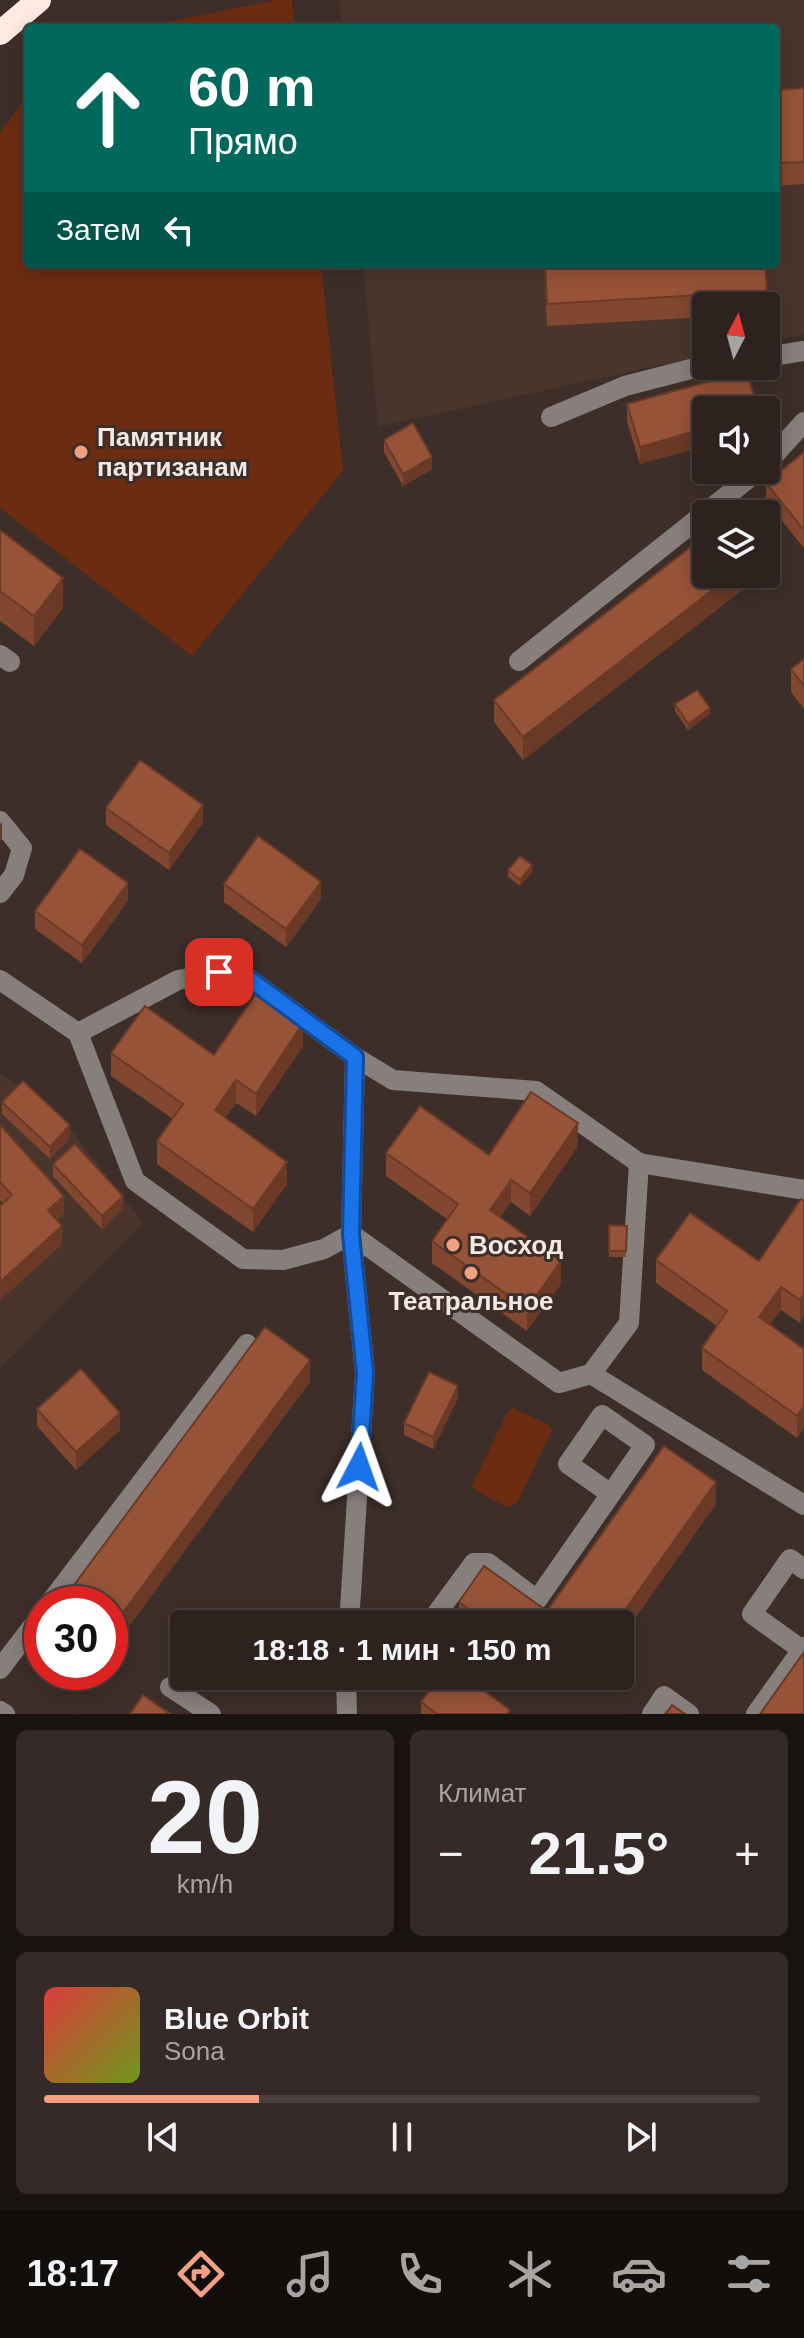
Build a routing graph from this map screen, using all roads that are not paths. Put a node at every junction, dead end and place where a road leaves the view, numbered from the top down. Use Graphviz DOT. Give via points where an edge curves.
graph roads {
  1 [pos="39,0"];
  2 [pos="0,33"];
  3 [pos="804,351"];
  4 [pos="780,355"];
  5 [pos="692,369"];
  6 [pos="551,417"];
  7 [pos="804,422"];
  8 [pos="780,449"];
  9 [pos="741,484"];
  10 [pos="519,661"];
  11 [pos="0,821"];
  12 [pos="0,893"];
  13 [pos="0,980"];
  14 [pos="78,1033"];
  15 [pos="355,1057"];
  16 [pos="639,1163"];
  17 [pos="804,1190"];
  18 [pos="351,1234"];
  19 [pos="247,1344"];
  20 [pos="591,1374"];
  21 [pos="611,1494"];
  22 [pos="804,1505"];
  23 [pos="804,1569"];
  24 [pos="63,1586"];
  25 [pos="350,1610"];
  26 [pos="439,1610"];
  27 [pos="24,1638"];
  28 [pos="803,1648"];
  29 [pos="0,1669"];
  30 [pos="175,1690"];
  31 [pos="348,1690"];
  32 [pos="211,1714"];
  33 [pos="347,1714"];
  34 [pos="652,1714"];
  35 [pos="689,1714"];
  36 [pos="756,1714"];
  1 -- 2 [label="highway"];
  3 -- 4 [label="street"];
  5 -- 6 [label="street" via="625,386"];
  7 -- 8 [label="street"];
  9 -- 10 [label="street"];
  11 -- 12 [label="street" via="22,848 14,875"];
  13 -- 14 [label="street"];
  14 -- 15 [label="street" via="178,980 219,972 248,978"];
  14 -- 18 [label="street" via="135,1181 243,1259 283,1260 324,1249"];
  15 -- 16 [label="street" via="393,1080 536,1091"];
  15 -- 18 [label="street"];
  16 -- 17 [label="street"];
  16 -- 20 [label="street" via="629,1323"];
  18 -- 20 [label="street" via="559,1383"];
  18 -- 25 [label="street" via="365,1373"];
  19 -- 24 [label="street"];
  20 -- 22 [label="street"];
  21 -- 26 [label="street" via="537,1600 480,1561"];
  23 -- 28 [label="street" via="790,1559 752,1614"];
  27 -- 29 [label="street"];
  28 -- 36 [label="street"];
  30 -- 32 [label="street"];
  31 -- 33 [label="street"];
  34 -- 35 [label="street" via="664,1696"];
}
